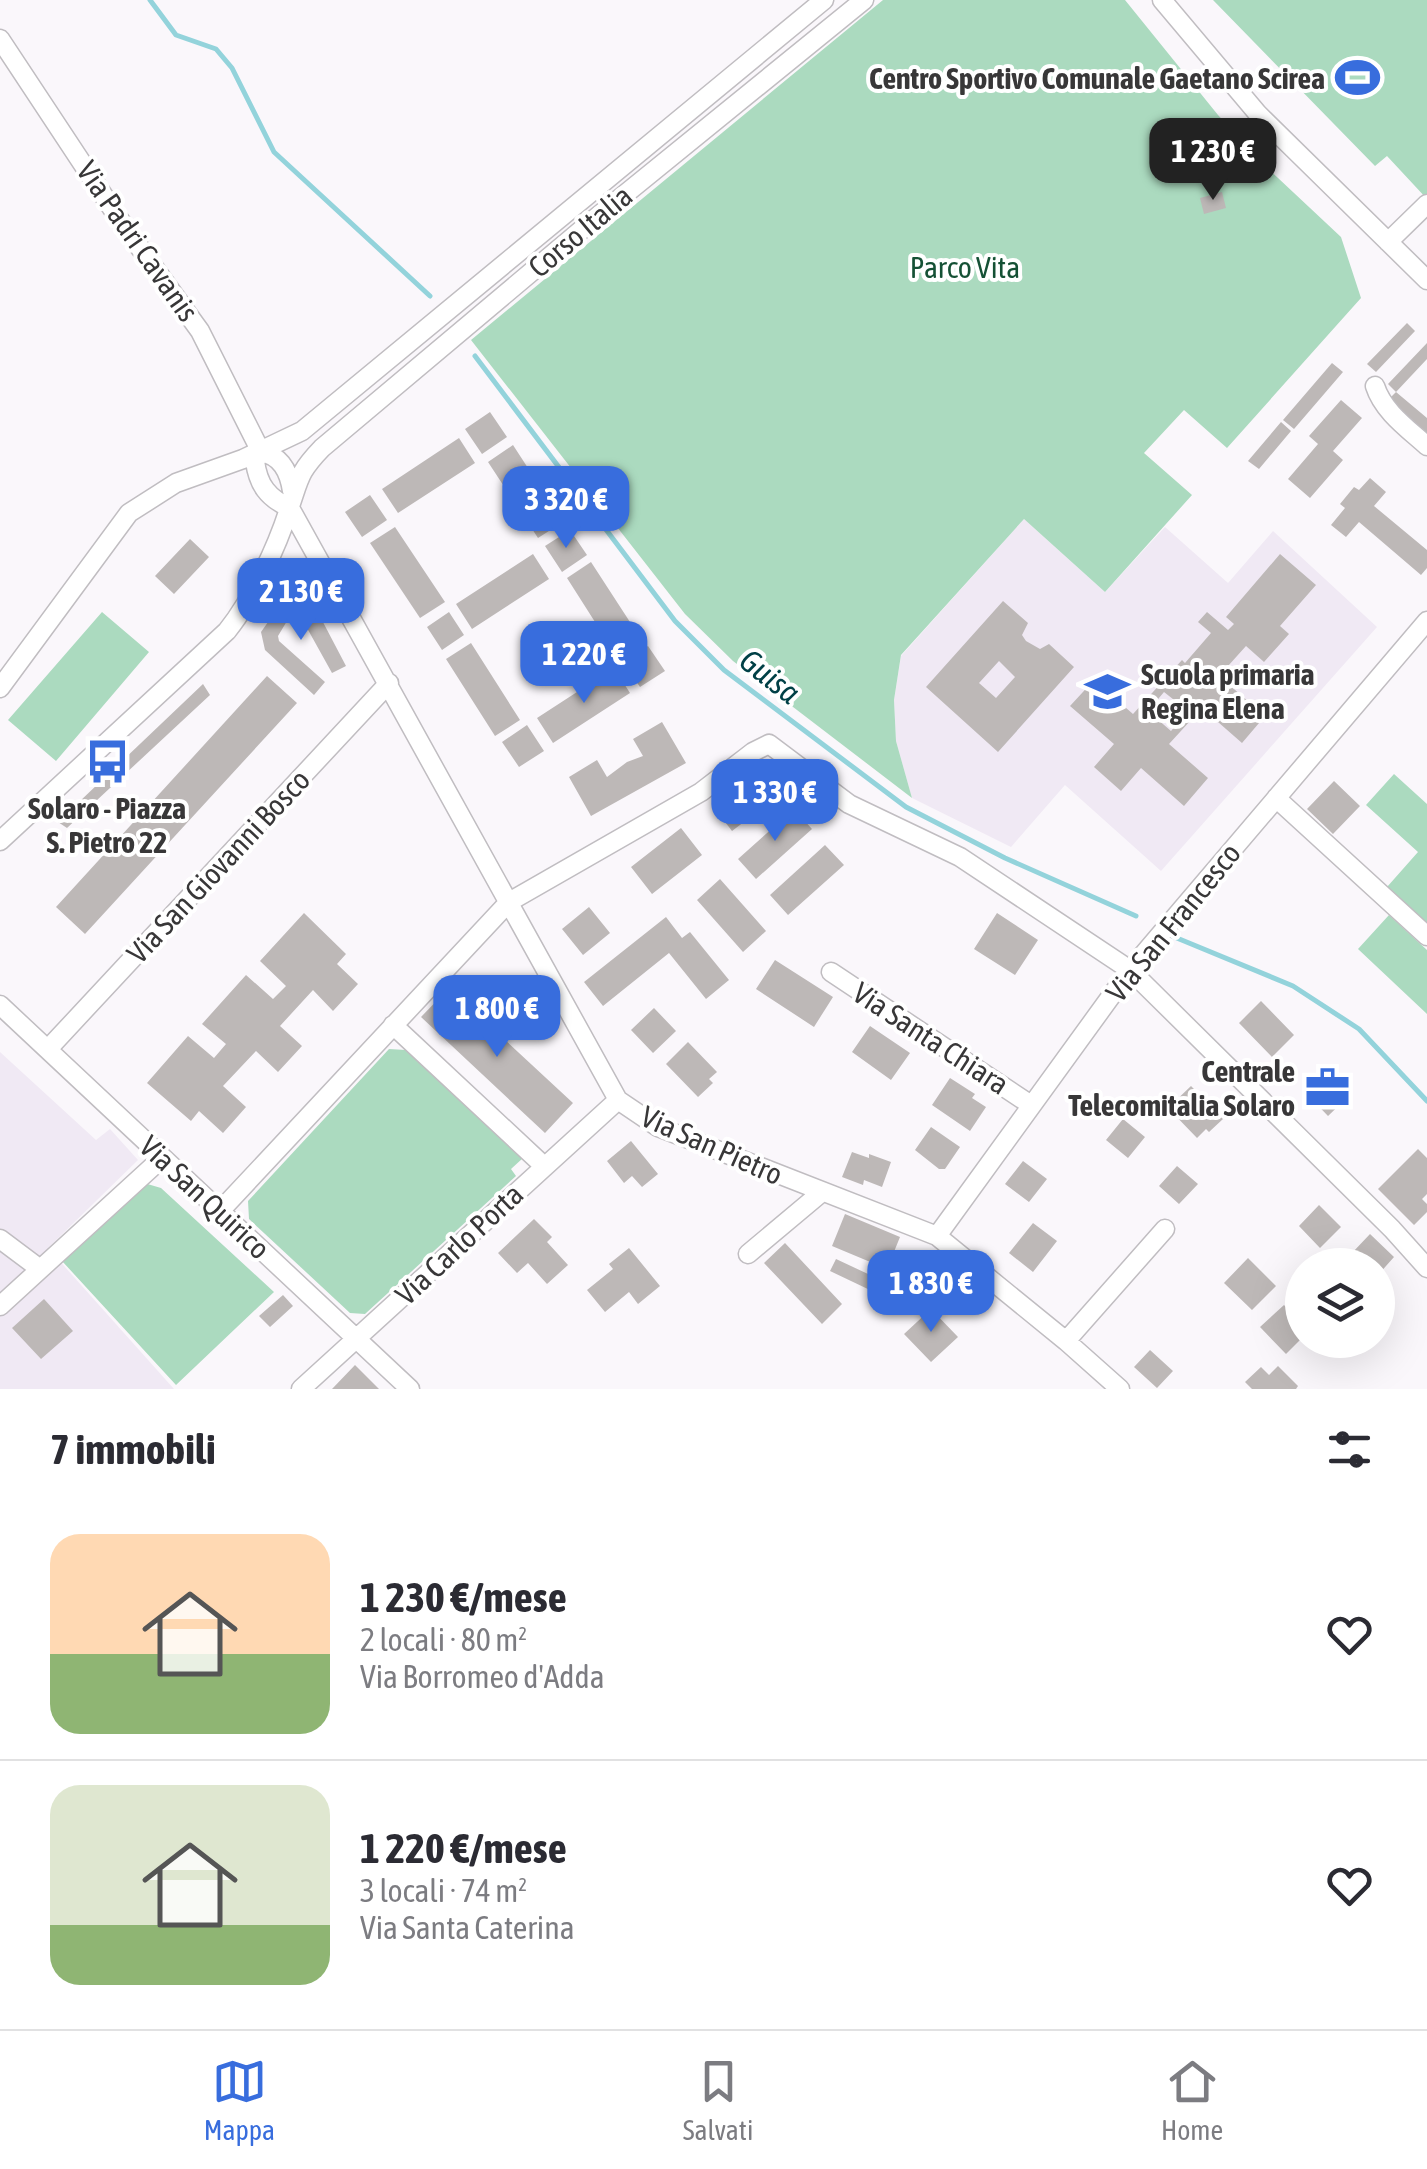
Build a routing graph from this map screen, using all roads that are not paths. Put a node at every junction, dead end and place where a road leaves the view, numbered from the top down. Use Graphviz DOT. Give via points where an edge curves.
graph roads {
  1 [pos="824,0"];
  2 [pos="864,0"];
  3 [pos="1162,0"];
  4 [pos="1175,0"];
  5 [pos="0,39"];
  6 [pos="1258,114"];
  7 [pos="1427,204"];
  8 [pos="1388,242"];
  9 [pos="1427,280"];
  10 [pos="1375,386"];
  11 [pos="1427,446"];
  12 [pos="261,452"];
  13 [pos="291,501"];
  14 [pos="1427,622"];
  15 [pos="389,683"];
  16 [pos="0,688"];
  17 [pos="1276,798"];
  18 [pos="0,841"];
  19 [pos="509,902"];
  20 [pos="1427,936"];
  21 [pos="1130,970"];
  22 [pos="831,972"];
  23 [pos="0,1005"];
  24 [pos="393,1025"];
  25 [pos="48,1049"];
  26 [pos="618,1100"];
  27 [pos="1032,1104"];
  28 [pos="162,1158"];
  29 [pos="544,1166"];
  30 [pos="822,1192"];
  31 [pos="220,1211"];
  32 [pos="1165,1229"];
  33 [pos="936,1236"];
  34 [pos="0,1240"];
  35 [pos="748,1254"];
  36 [pos="1427,1268"];
  37 [pos="40,1269"];
  38 [pos="0,1306"];
  39 [pos="356,1340"];
  40 [pos="1066,1341"];
  41 [pos="301,1389"];
  42 [pos="410,1389"];
  43 [pos="1120,1389"];
  1 -- 12 [label="street, Corso Italia" via="302,431"];
  2 -- 13 [label="street, Corso Italia" via="337,436 302,469"];
  3 -- 6 [label="street"];
  4 -- 6 [label="street"];
  5 -- 12 [label="street, Via Padri Cavanis" via="200,331"];
  6 -- 8 [label="street"];
  7 -- 8 [label="street"];
  8 -- 9 [label="street"];
  10 -- 11 [label="street" via="1392,414"];
  12 -- 13 [label="street" via="283,465"];
  12 -- 13 [label="street" via="255,461 262,486 277,502"];
  12 -- 16 [label="street, Corso Italia" via="176,483 129,512"];
  13 -- 15 [label="street, Via San Pietro"];
  13 -- 18 [label="street" via="254,591 227,630"];
  14 -- 17 [label="street, Via San Francesco"];
  15 -- 19 [label="street, Via San Pietro"];
  15 -- 25 [label="street, Via San Giovanni Bosco"];
  17 -- 20 [label="street"];
  17 -- 21 [label="street, Via San Francesco"];
  19 -- 21 [label="street" via="701,792 760,747 774,746 849,804 960,857"];
  19 -- 24 [label="street"];
  19 -- 26 [label="street, Via San Pietro"];
  21 -- 27 [label="street, Via San Francesco"];
  21 -- 36 [label="street"];
  22 -- 27 [label="street, Via Santa Chiara"];
  23 -- 25 [label="street, Via San Quirico"];
  24 -- 29 [label="street"];
  24 -- 31 [label="street"];
  25 -- 28 [label="street, Via San Quirico"];
  26 -- 29 [label="street, Via Carlo Porta"];
  26 -- 30 [label="street, Via San Pietro" via="658,1127"];
  27 -- 33 [label="street, Via San Francesco"];
  28 -- 31 [label="street, Via San Quirico"];
  28 -- 37 [label="street"];
  29 -- 39 [label="street, Via Carlo Porta"];
  30 -- 33 [label="street, Via San Pietro"];
  30 -- 35 [label="street"];
  31 -- 39 [label="street, Via San Quirico"];
  32 -- 40 [label="street"];
  33 -- 40 [label="street, Via San Pietro"];
  34 -- 37 [label="street"];
  37 -- 38 [label="street"];
  39 -- 41 [label="street, Via Carlo Porta"];
  39 -- 42 [label="street, Via San Quirico"];
  40 -- 43 [label="street, Via San Pietro"];
}
